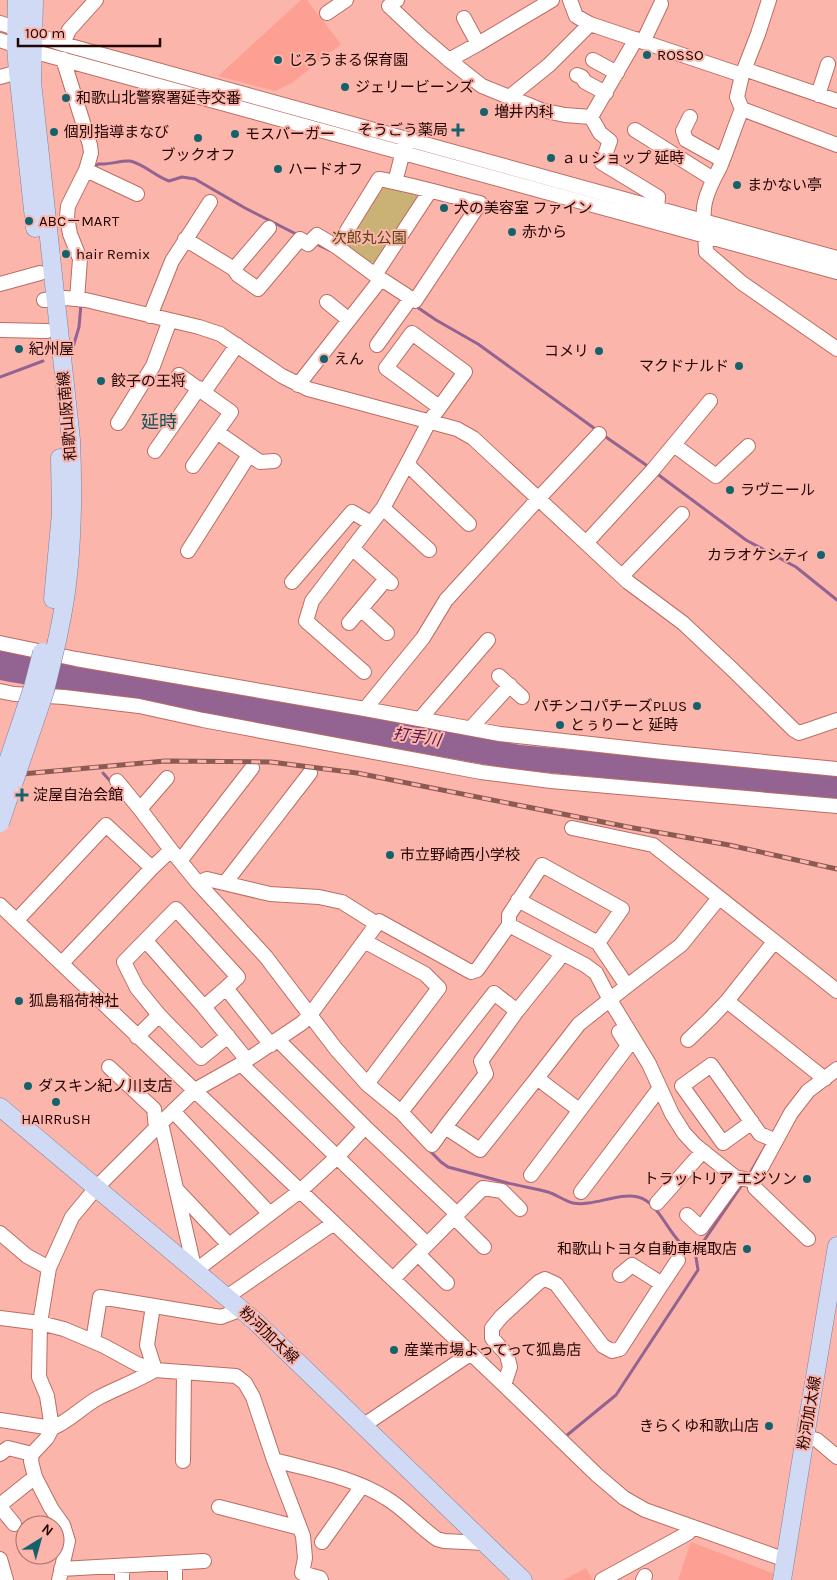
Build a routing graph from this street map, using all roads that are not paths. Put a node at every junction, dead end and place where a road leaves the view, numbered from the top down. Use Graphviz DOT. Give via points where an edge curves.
graph roads {
  1 [pos="17,0"];
  2 [pos="34,0"];
  3 [pos="96,0"];
  4 [pos="346,0"];
  5 [pos="397,0"];
  6 [pos="552,0"];
  7 [pos="570,0"];
  8 [pos="769,0"];
  9 [pos="661,4"];
  10 [pos="327,13"];
  11 [pos="464,18"];
  12 [pos="0,23"];
  13 [pos="590,24"];
  14 [pos="19,40"];
  15 [pos="639,40"];
  16 [pos="63,44"];
  17 [pos="478,44"];
  18 [pos="62,59"];
  19 [pos="449,60"];
  20 [pos="593,60"];
  21 [pos="828,64"];
  22 [pos="18,72"];
  23 [pos="743,72"];
  24 [pos="617,73"];
  25 [pos="577,75"];
  26 [pos="0,76"];
  27 [pos="606,93"];
  28 [pos="513,94"];
  29 [pos="818,95"];
  30 [pos="837,101"];
  31 [pos="742,109"];
  32 [pos="591,117"];
  33 [pos="690,117"];
  34 [pos="635,130"];
  35 [pos="837,145"];
  36 [pos="405,146"];
  37 [pos="722,160"];
  38 [pos="89,171"];
  39 [pos="713,179"];
  40 [pos="395,182"];
  41 [pos="430,191"];
  42 [pos="137,194"];
  43 [pos="592,197"];
  44 [pos="210,202"];
  45 [pos="657,208"];
  46 [pos="703,221"];
  47 [pos="269,228"];
  48 [pos="706,237"];
  49 [pos="185,239"];
  50 [pos="337,247"];
  51 [pos="836,266"];
  52 [pos="234,269"];
  53 [pos="40,274"];
  54 [pos="379,280"];
  55 [pos="0,284"];
  56 [pos="81,299"];
  57 [pos="49,300"];
  58 [pos="409,301"];
  59 [pos="327,302"];
  60 [pos="150,316"];
  61 [pos="170,320"];
  62 [pos="349,320"];
  63 [pos="0,330"];
  64 [pos="47,331"];
  65 [pos="237,345"];
  66 [pos="377,345"];
  67 [pos="837,348"];
  68 [pos="179,375"];
  69 [pos="298,385"];
  70 [pos="201,390"];
  71 [pos="710,401"];
  72 [pos="439,407"];
  73 [pos="429,422"];
  74 [pos="118,423"];
  75 [pos="217,432"];
  76 [pos="599,434"];
  77 [pos="674,445"];
  78 [pos="748,446"];
  79 [pos="155,451"];
  80 [pos="249,454"];
  81 [pos="274,461"];
  82 [pos="407,464"];
  83 [pos="193,466"];
  84 [pos="539,498"];
  85 [pos="383,508"];
  86 [pos="682,514"];
  87 [pos="371,523"];
  88 [pos="469,524"];
  89 [pos="586,543"];
  90 [pos="352,548"];
  91 [pos="429,550"];
  92 [pos="188,551"];
  93 [pos="622,576"];
  94 [pos="292,582"];
  95 [pos="361,609"];
  96 [pos="349,623"];
  97 [pos="387,633"];
  98 [pos="52,640"];
  99 [pos="488,640"];
  100 [pos="0,643"];
  101 [pos="364,672"];
  102 [pos="499,676"];
  103 [pos="510,685"];
  104 [pos="0,691"];
  105 [pos="522,696"];
  106 [pos="365,709"];
  107 [pos="420,719"];
  108 [pos="837,720"];
  109 [pos="471,728"];
  110 [pos="252,768"];
  111 [pos="837,769"];
  112 [pos="310,773"];
  113 [pos="167,778"];
  114 [pos="117,781"];
  115 [pos="0,785"];
  116 [pos="837,806"];
  117 [pos="140,809"];
  118 [pos="0,823"];
  119 [pos="572,828"];
  120 [pos="175,856"];
  121 [pos="152,868"];
  122 [pos="198,883"];
  123 [pos="225,883"];
  124 [pos="718,898"];
  125 [pos="518,900"];
  126 [pos="0,905"];
  127 [pos="18,920"];
  128 [pos="376,924"];
  129 [pos="509,925"];
  130 [pos="146,941"];
  131 [pos="364,941"];
  132 [pos="774,942"];
  133 [pos="598,943"];
  134 [pos="558,960"];
  135 [pos="62,963"];
  136 [pos="627,986"];
  137 [pos="226,988"];
  138 [pos="837,990"];
  139 [pos="727,1001"];
  140 [pos="607,1003"];
  141 [pos="204,1007"];
  142 [pos="517,1011"];
  143 [pos="159,1015"];
  144 [pos="310,1015"];
  145 [pos="228,1036"];
  146 [pos="138,1037"];
  147 [pos="688,1040"];
  148 [pos="274,1042"];
  149 [pos="244,1062"];
  150 [pos="109,1067"];
  151 [pos="837,1069"];
  152 [pos="821,1076"];
  153 [pos="537,1078"];
  154 [pos="367,1084"];
  155 [pos="659,1089"];
  156 [pos="195,1090"];
  157 [pos="0,1107"];
  158 [pos="579,1110"];
  159 [pos="173,1111"];
  160 [pos="401,1112"];
  161 [pos="752,1122"];
  162 [pos="158,1125"];
  163 [pos="365,1127"];
  164 [pos="445,1127"];
  165 [pos="772,1139"];
  166 [pos="703,1151"];
  167 [pos="336,1158"];
  168 [pos="531,1175"];
  169 [pos="745,1179"];
  170 [pos="96,1188"];
  171 [pos="177,1191"];
  172 [pos="300,1191"];
  173 [pos="581,1192"];
  174 [pos="657,1203"];
  175 [pos="520,1209"];
  176 [pos="270,1214"];
  177 [pos="456,1215"];
  178 [pos="687,1215"];
  179 [pos="334,1223"];
  180 [pos="0,1233"];
  181 [pos="808,1239"];
  182 [pos="229,1245"];
  183 [pos="837,1246"];
  184 [pos="484,1247"];
  185 [pos="422,1249"];
  186 [pos="678,1260"];
  187 [pos="49,1268"];
  188 [pos="195,1271"];
  189 [pos="620,1275"];
  190 [pos="393,1279"];
  191 [pos="448,1283"];
  192 [pos="662,1284"];
  193 [pos="228,1296"];
  194 [pos="153,1306"];
  195 [pos="242,1309"];
  196 [pos="0,1318"];
  197 [pos="40,1323"];
  198 [pos="93,1341"];
  199 [pos="470,1354"];
  200 [pos="155,1370"];
  201 [pos="184,1372"];
  202 [pos="504,1384"];
  203 [pos="0,1420"];
  204 [pos="364,1425"];
  205 [pos="52,1428"];
  206 [pos="804,1436"];
  207 [pos="0,1454"];
  208 [pos="32,1454"];
  209 [pos="837,1457"];
  210 [pos="274,1460"];
  211 [pos="184,1461"];
  212 [pos="35,1477"];
  213 [pos="362,1486"];
  214 [pos="0,1506"];
  215 [pos="219,1508"];
  216 [pos="14,1524"];
  217 [pos="692,1527"];
  218 [pos="300,1528"];
  219 [pos="322,1542"];
  220 [pos="484,1543"];
  221 [pos="0,1559"];
  222 [pos="786,1560"];
  223 [pos="204,1562"];
  224 [pos="175,1563"];
  225 [pos="122,1566"];
  226 [pos="60,1574"];
  227 [pos="6,1580"];
  228 [pos="122,1580"];
  229 [pos="175,1580"];
  230 [pos="322,1580"];
  231 [pos="523,1580"];
  232 [pos="602,1580"];
  233 [pos="782,1580"];
  1 -- 14 [label="main road, 和歌山阪南線"];
  2 -- 14 [label="main road, 和歌山阪南線"];
  3 -- 16 [label="street" via="69,30"];
  4 -- 10 [label="street"];
  5 -- 19 [label="street" via="389,6"];
  6 -- 17 [label="street"];
  7 -- 13 [label="street" via="576,16"];
  8 -- 23 [label="street"];
  9 -- 15 [label="street"];
  11 -- 17 [label="street"];
  12 -- 14 [label="street"];
  13 -- 15 [label="street"];
  13 -- 28 [label="street" via="549,65"];
  14 -- 16 [label="street"];
  14 -- 18 [label="street"];
  14 -- 22 [label="main road, 和歌山阪南線"];
  14 -- 57 [label="main road, 和歌山阪南線" via="32,82"];
  15 -- 23 [label="street"];
  15 -- 24 [label="street"];
  16 -- 36 [label="street"];
  17 -- 19 [label="street"];
  18 -- 36 [label="street"];
  18 -- 38 [label="street" via="90,145"];
  19 -- 32 [label="street" via="482,86 533,107"];
  20 -- 24 [label="street"];
  21 -- 29 [label="street"];
  22 -- 26 [label="street"];
  22 -- 53 [label="main road, 和歌山阪南線"];
  23 -- 29 [label="street"];
  23 -- 31 [label="street" via="737,97"];
  24 -- 27 [label="street"];
  25 -- 27 [label="street"];
  27 -- 32 [label="street"];
  29 -- 30 [label="street"];
  31 -- 35 [label="street"];
  31 -- 37 [label="street"];
  32 -- 45 [label="street" via="600,133 610,140 602,163 658,196"];
  33 -- 37 [label="street" via="683,131 686,140"];
  34 -- 39 [label="street"];
  36 -- 40 [label="street"];
  36 -- 43 [label="street"];
  37 -- 39 [label="street"];
  38 -- 42 [label="street"];
  38 -- 56 [label="street" via="68,206 67,217 80,259"];
  39 -- 46 [label="street" via="704,203"];
  40 -- 41 [label="street"];
  40 -- 50 [label="street" via="379,179"];
  41 -- 54 [label="street"];
  41 -- 58 [label="street" via="480,203 415,301"];
  43 -- 45 [label="street"];
  43 -- 48 [label="street"];
  44 -- 49 [label="street"];
  45 -- 46 [label="street"];
  46 -- 48 [label="street"];
  46 -- 51 [label="street"];
  47 -- 52 [label="street"];
  48 -- 51 [label="street"];
  48 -- 67 [label="street" via="706,252 742,283"];
  49 -- 52 [label="street"];
  49 -- 60 [label="street" via="172,261"];
  50 -- 52 [label="street" via="317,235 308,244 300,239 258,289"];
  50 -- 54 [label="street"];
  53 -- 55 [label="street"];
  53 -- 57 [label="main road, 和歌山阪南線"];
  54 -- 58 [label="street"];
  54 -- 62 [label="street"];
  56 -- 57 [label="street"];
  56 -- 60 [label="street"];
  57 -- 64 [label="main road, 和歌山阪南線"];
  57 -- 98 [label="main road, 和歌山阪南線" via="71,440 73,492 67,586"];
  58 -- 66 [label="street"];
  59 -- 62 [label="street"];
  60 -- 61 [label="street"];
  61 -- 65 [label="street" via="220,334"];
  61 -- 74 [label="street" via="153,366"];
  62 -- 69 [label="street"];
  63 -- 64 [label="street"];
  64 -- 98 [label="main road, 和歌山阪南線" via="59,444 61,513"];
  65 -- 69 [label="street"];
  65 -- 70 [label="street"];
  68 -- 70 [label="street"];
  69 -- 73 [label="street"];
  70 -- 75 [label="street" via="231,412"];
  70 -- 79 [label="street"];
  71 -- 77 [label="street"];
  72 -- 72 [label="street" via="465,372 412,333 386,368"];
  72 -- 73 [label="street"];
  73 -- 82 [label="street"];
  73 -- 84 [label="street" via="457,429 473,438"];
  75 -- 80 [label="street"];
  75 -- 83 [label="street"];
  76 -- 84 [label="street"];
  77 -- 78 [label="street" via="716,476"];
  77 -- 89 [label="street"];
  80 -- 81 [label="street" via="260,462"];
  80 -- 92 [label="street"];
  82 -- 85 [label="street"];
  82 -- 88 [label="street"];
  84 -- 89 [label="street"];
  84 -- 106 [label="street" via="446,600 423,638"];
  85 -- 87 [label="street"];
  85 -- 91 [label="street"];
  86 -- 93 [label="street"];
  87 -- 90 [label="street"];
  87 -- 94 [label="street" via="352,512"];
  89 -- 93 [label="street"];
  90 -- 95 [label="street" via="389,581"];
  90 -- 101 [label="street" via="312,601 306,621"];
  93 -- 108 [label="street" via="682,623 794,730 799,733"];
  95 -- 96 [label="street"];
  95 -- 97 [label="street"];
  98 -- 115 [label="main road, 和歌山阪南線, bridge"];
  98 -- 118 [label="main road, 和歌山阪南線, bridge" via="45,691"];
  99 -- 107 [label="street"];
  100 -- 106 [label="street"];
  102 -- 103 [label="street"];
  103 -- 105 [label="street"];
  103 -- 109 [label="street"];
  104 -- 116 [label="street" via="139,706 481,772"];
  106 -- 107 [label="street"];
  107 -- 109 [label="street"];
  109 -- 111 [label="street" via="500,734"];
  110 -- 120 [label="street"];
  112 -- 123 [label="street"];
  113 -- 117 [label="street"];
  114 -- 117 [label="street"];
  117 -- 120 [label="street"];
  119 -- 124 [label="street" via="653,845"];
  120 -- 121 [label="street"];
  120 -- 122 [label="street"];
  121 -- 127 [label="street" via="106,825"];
  121 -- 135 [label="street"];
  122 -- 123 [label="street" via="207,879"];
  122 -- 144 [label="street" via="266,957"];
  123 -- 128 [label="street" via="270,894 319,896 342,902"];
  124 -- 132 [label="street"];
  124 -- 136 [label="street" via="681,945"];
  125 -- 129 [label="street" via="509,915"];
  125 -- 133 [label="street"];
  125 -- 133 [label="street" via="542,864 622,909"];
  126 -- 127 [label="street"];
  127 -- 135 [label="street"];
  128 -- 129 [label="street" via="379,921 471,972 477,970"];
  128 -- 131 [label="street"];
  129 -- 140 [label="street" via="585,964 596,973"];
  130 -- 137 [label="street" via="176,910 238,977"];
  130 -- 141 [label="street"];
  130 -- 143 [label="street" via="124,962 137,988"];
  131 -- 144 [label="street"];
  131 -- 154 [label="street" via="425,974 439,988"];
  132 -- 138 [label="street"];
  132 -- 139 [label="street"];
  133 -- 136 [label="street"];
  134 -- 142 [label="street"];
  135 -- 146 [label="street"];
  136 -- 140 [label="street"];
  137 -- 141 [label="street"];
  137 -- 148 [label="street"];
  139 -- 147 [label="street"];
  139 -- 152 [label="street"];
  140 -- 153 [label="street" via="579,1024"];
  140 -- 155 [label="street" via="649,1064"];
  140 -- 158 [label="street" via="628,1046"];
  141 -- 145 [label="street"];
  142 -- 160 [label="street" via="494,992"];
  142 -- 164 [label="street" via="481,1062 486,1074"];
  143 -- 145 [label="street" via="201,1058"];
  143 -- 146 [label="street"];
  144 -- 148 [label="street"];
  144 -- 154 [label="street"];
  145 -- 149 [label="street"];
  146 -- 156 [label="street"];
  148 -- 149 [label="street"];
  148 -- 163 [label="street"];
  149 -- 156 [label="street"];
  149 -- 167 [label="street"];
  150 -- 162 [label="street" via="154,1109"];
  151 -- 152 [label="street"];
  152 -- 165 [label="street"];
  153 -- 158 [label="street"];
  153 -- 164 [label="street" via="480,1150"];
  154 -- 160 [label="street"];
  155 -- 166 [label="street" via="684,1133"];
  155 -- 173 [label="street"];
  156 -- 159 [label="street"];
  156 -- 172 [label="street"];
  157 -- 170 [label="main road, 粉河加太線"];
  158 -- 168 [label="street"];
  159 -- 162 [label="street"];
  159 -- 176 [label="street"];
  160 -- 164 [label="street" via="432,1145"];
  161 -- 161 [label="street" via="711,1064 682,1086 723,1143"];
  161 -- 165 [label="street" via="760,1134"];
  162 -- 170 [label="street"];
  162 -- 171 [label="street"];
  163 -- 167 [label="street"];
  163 -- 177 [label="street"];
  165 -- 169 [label="street"];
  166 -- 169 [label="street"];
  166 -- 174 [label="street"];
  167 -- 172 [label="street"];
  167 -- 185 [label="street"];
  169 -- 178 [label="street" via="733,1184 701,1228"];
  169 -- 181 [label="street"];
  170 -- 187 [label="street" via="72,1218"];
  170 -- 188 [label="main road, 粉河加太線"];
  171 -- 182 [label="street"];
  171 -- 188 [label="street"];
  172 -- 176 [label="street"];
  172 -- 179 [label="street"];
  175 -- 177 [label="street" via="502,1191 483,1188"];
  176 -- 182 [label="street"];
  177 -- 184 [label="street"];
  177 -- 185 [label="street"];
  179 -- 190 [label="street"];
  179 -- 193 [label="street"];
  180 -- 187 [label="street" via="27,1256"];
  182 -- 188 [label="street"];
  183 -- 206 [label="main road, 粉河加太線"];
  185 -- 190 [label="street"];
  185 -- 191 [label="street"];
  186 -- 192 [label="street"];
  187 -- 197 [label="street"];
  188 -- 193 [label="main road, 粉河加太線"];
  189 -- 192 [label="street" via="632,1265"];
  190 -- 199 [label="street"];
  192 -- 202 [label="street" via="620,1349 612,1351 603,1346 556,1284 545,1279 539,1282 492,1328 492,1338 507,1355 510,1367"];
  193 -- 195 [label="main road, 粉河加太線"];
  194 -- 195 [label="street" via="221,1317"];
  194 -- 198 [label="street" via="100,1297"];
  194 -- 200 [label="street" via="147,1345"];
  195 -- 204 [label="main road, 粉河加太線"];
  196 -- 197 [label="street"];
  197 -- 198 [label="street"];
  197 -- 205 [label="street" via="39,1377"];
  198 -- 200 [label="street"];
  199 -- 202 [label="street"];
  199 -- 204 [label="street"];
  200 -- 201 [label="street"];
  200 -- 205 [label="street" via="99,1398"];
  201 -- 210 [label="street" via="236,1376 245,1383 254,1396"];
  201 -- 211 [label="street"];
  202 -- 217 [label="street" via="624,1498 645,1510"];
  203 -- 205 [label="street"];
  204 -- 220 [label="main road, 粉河加太線"];
  205 -- 208 [label="street"];
  206 -- 209 [label="street" via="816,1440"];
  206 -- 222 [label="main road, 粉河加太線"];
  207 -- 208 [label="street" via="8,1448"];
  208 -- 212 [label="street"];
  210 -- 213 [label="street"];
  210 -- 218 [label="street"];
  212 -- 214 [label="street"];
  212 -- 226 [label="street" via="63,1525 68,1542"];
  213 -- 219 [label="street"];
  213 -- 220 [label="street" via="388,1499 437,1539"];
  214 -- 216 [label="street"];
  215 -- 218 [label="street"];
  217 -- 222 [label="street"];
  217 -- 232 [label="street" via="688,1533"];
  218 -- 230 [label="street" via="306,1558 302,1573"];
  220 -- 231 [label="main road, 粉河加太線"];
  221 -- 227 [label="street"];
  222 -- 233 [label="main road, 粉河加太線"];
  223 -- 224 [label="street"];
  224 -- 225 [label="street"];
  224 -- 229 [label="street"];
  225 -- 226 [label="street"];
  225 -- 228 [label="street"];
}
